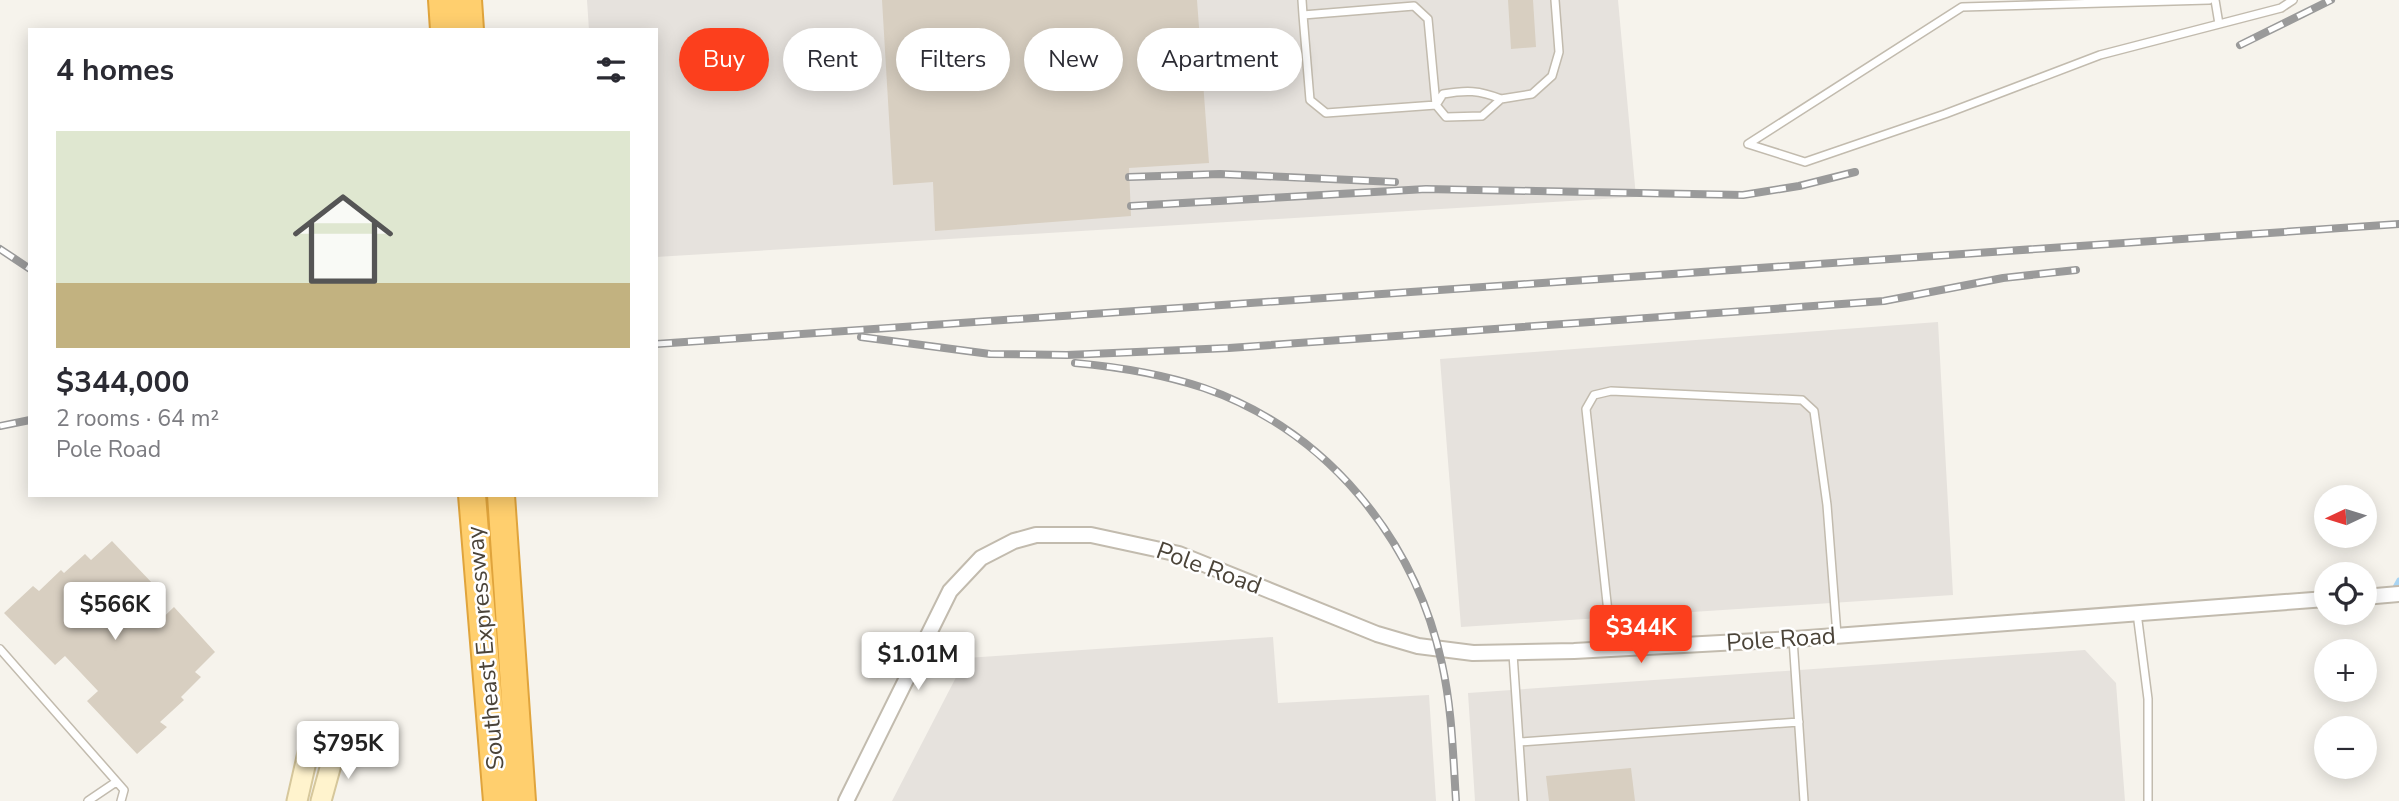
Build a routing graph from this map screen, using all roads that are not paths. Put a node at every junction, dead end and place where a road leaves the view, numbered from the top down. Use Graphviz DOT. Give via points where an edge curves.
graph roads {
  1 [pos="442,0"];
  2 [pos="468,0"];
  3 [pos="1302,0"];
  4 [pos="1555,0"];
  5 [pos="2208,0"];
  6 [pos="2215,0"];
  7 [pos="2293,0"];
  8 [pos="2000,3"];
  9 [pos="1303,15"];
  10 [pos="2219,24"];
  11 [pos="444,28"];
  12 [pos="470,28"];
  13 [pos="1501,99"];
  14 [pos="1436,105"];
  15 [pos="472,497"];
  16 [pos="501,497"];
  17 [pos="2399,594"];
  18 [pos="2377,596"];
  19 [pos="2314,600"];
  20 [pos="2136,613"];
  21 [pos="1837,635"];
  22 [pos="1793,639"];
  23 [pos="0,649"];
  24 [pos="1612,649"];
  25 [pos="1513,654"];
  26 [pos="1799,722"];
  27 [pos="1519,742"];
  28 [pos="310,744"];
  29 [pos="335,750"];
  30 [pos="116,782"];
  31 [pos="88,801"];
  32 [pos="121,801"];
  33 [pos="297,801"];
  34 [pos="321,801"];
  35 [pos="497,801"];
  36 [pos="522,801"];
  37 [pos="846,801"];
  38 [pos="1523,801"];
  39 [pos="1804,801"];
  40 [pos="2148,801"];
  1 -- 11 [label="highway"];
  2 -- 12 [label="highway"];
  3 -- 9 [label="lane"];
  4 -- 13 [label="lane" via="1559,52 1552,76 1532,94"];
  5 -- 8 [label="lane"];
  6 -- 10 [label="lane"];
  7 -- 10 [label="lane" via="2281,8"];
  8 -- 10 [label="lane" via="1962,7 1748,144 1805,162 2100,55"];
  9 -- 14 [label="lane" via="1310,100 1326,113"];
  9 -- 14 [label="lane" via="1414,6 1428,19"];
  13 -- 14 [label="lane" via="1480,90 1464,91 1443,94"];
  13 -- 14 [label="lane" via="1482,116 1446,117"];
  15 -- 35 [label="highway, Southeast Expressway"];
  16 -- 36 [label="highway, Southeast Expressway"];
  17 -- 18 [label="street"];
  19 -- 20 [label="street, Pole Road"];
  20 -- 21 [label="street, Pole Road"];
  20 -- 40 [label="lane" via="2148,699"];
  21 -- 22 [label="street, Pole Road"];
  21 -- 24 [label="lane" via="1828,505 1814,411 1802,400 1611,391 1594,395 1586,409"];
  22 -- 24 [label="street, Pole Road"];
  22 -- 26 [label="lane"];
  23 -- 30 [label="lane"];
  24 -- 25 [label="street, Pole Road"];
  25 -- 27 [label="lane"];
  25 -- 37 [label="street, Pole Road" via="1455,652 1377,634 1179,554 1091,535 1056,533 1014,541 971,567 941,607"];
  26 -- 27 [label="lane"];
  26 -- 39 [label="lane"];
  27 -- 38 [label="lane"];
  28 -- 33 [label="main road"];
  29 -- 34 [label="main road"];
  30 -- 31 [label="lane"];
  30 -- 32 [label="lane" via="124,790"];
}
